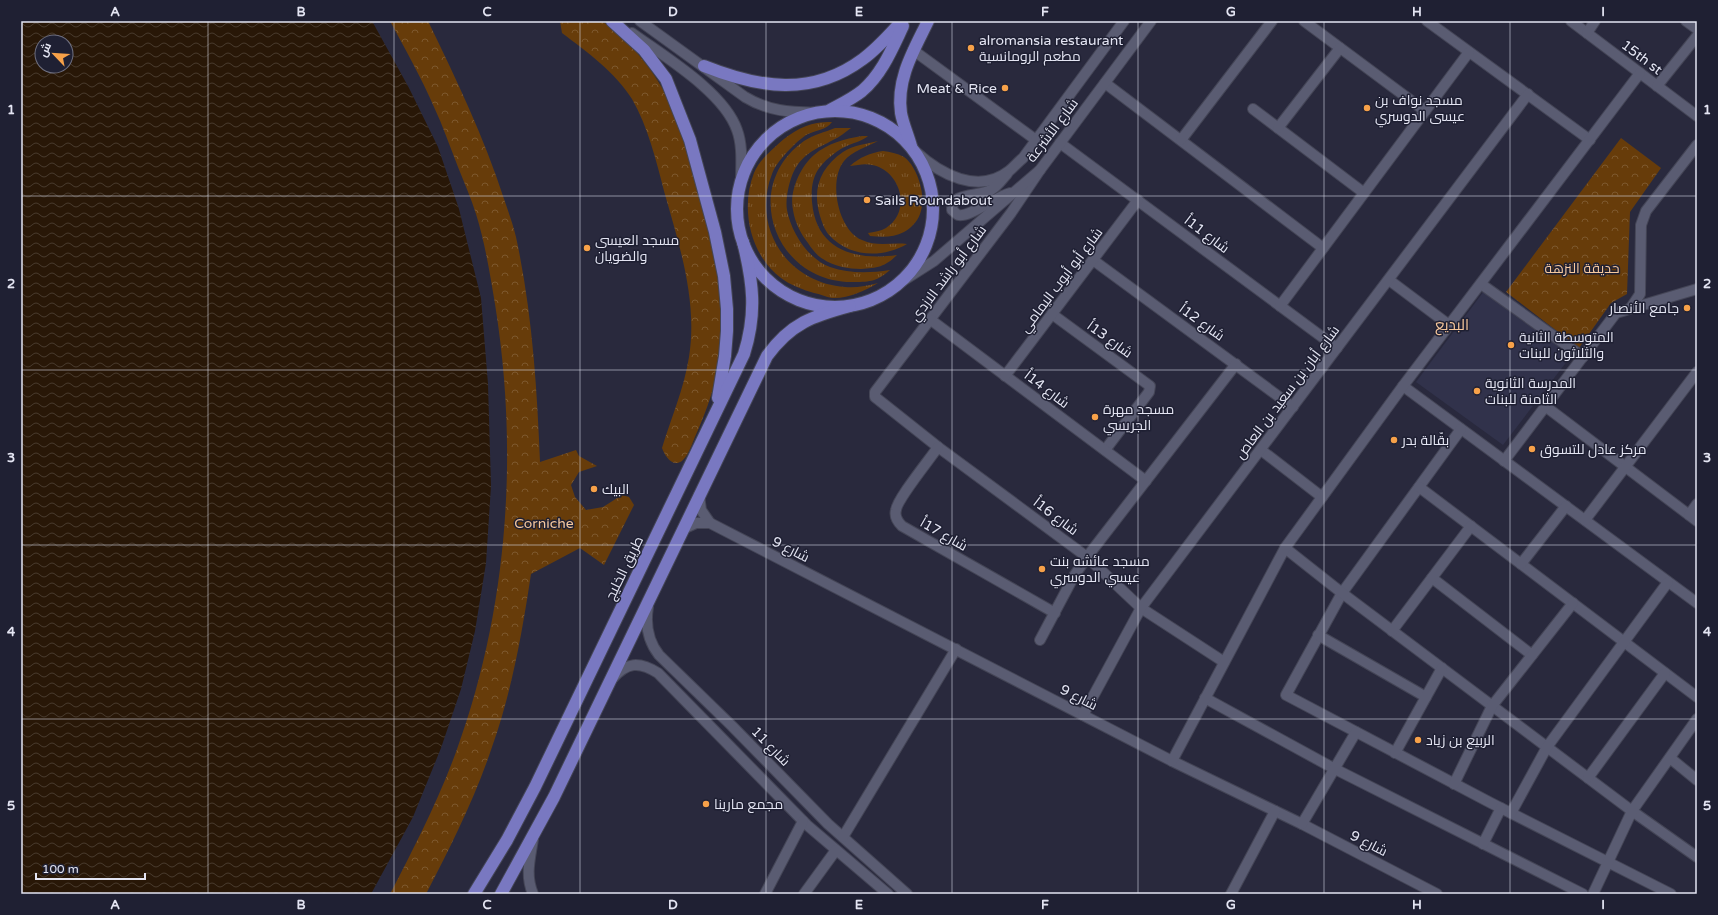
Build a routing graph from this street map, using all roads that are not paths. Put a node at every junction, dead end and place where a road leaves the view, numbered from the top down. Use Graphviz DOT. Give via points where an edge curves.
graph roads {
  1 [pos="612,21"];
  2 [pos="616,21"];
  3 [pos="640,21"];
  4 [pos="902,21"];
  5 [pos="906,21"];
  6 [pos="928,21"];
  7 [pos="1124,21"];
  8 [pos="1151,21"];
  9 [pos="1272,21"];
  10 [pos="1304,21"];
  11 [pos="1427,21"];
  12 [pos="1571,21"];
  13 [pos="1596,21"];
  14 [pos="1686,21"];
  15 [pos="1697,29"];
  16 [pos="1587,33"];
  17 [pos="1697,36"];
  18 [pos="1340,48"];
  19 [pos="913,50"];
  20 [pos="1469,52"];
  21 [pos="704,66"];
  22 [pos="1640,73"];
  23 [pos="1105,83"];
  24 [pos="1657,86"];
  25 [pos="1528,94"];
  26 [pos="1253,109"];
  27 [pos="824,112"];
  28 [pos="1425,112"];
  29 [pos="1697,116"];
  30 [pos="1278,128"];
  31 [pos="1036,140"];
  32 [pos="1181,140"];
  33 [pos="1590,140"];
  34 [pos="1060,143"];
  35 [pos="1697,145"];
  36 [pos="914,150"];
  37 [pos="1040,170"];
  38 [pos="1008,172"];
  39 [pos="741,182"];
  40 [pos="1015,192"];
  41 [pos="1364,193"];
  42 [pos="1138,200"];
  43 [pos="743,242"];
  44 [pos="1323,248"];
  45 [pos="1093,260"];
  46 [pos="1389,280"];
  47 [pos="901,282"];
  48 [pos="1481,284"];
  49 [pos="1697,290"];
  50 [pos="850,306"];
  51 [pos="1280,306"];
  52 [pos="1630,309"];
  53 [pos="1052,314"];
  54 [pos="931,320"];
  55 [pos="1449,326"];
  56 [pos="1337,348"];
  57 [pos="1583,357"];
  58 [pos="1236,364"];
  59 [pos="1697,372"];
  60 [pos="1005,376"];
  61 [pos="1693,384"];
  62 [pos="1404,386"];
  63 [pos="877,391"];
  64 [pos="1546,406"];
  65 [pos="1294,407"];
  66 [pos="712,422"];
  67 [pos="1461,429"];
  68 [pos="938,447"];
  69 [pos="1105,450"];
  70 [pos="1261,450"];
  71 [pos="1504,461"];
  72 [pos="1625,467"];
  73 [pos="1146,481"];
  74 [pos="1419,487"];
  75 [pos="699,495"];
  76 [pos="1322,497"];
  77 [pos="1697,504"];
  78 [pos="1566,506"];
  79 [pos="1693,518"];
  80 [pos="1585,520"];
  81 [pos="710,523"];
  82 [pos="1471,526"];
  83 [pos="683,529"];
  84 [pos="1285,548"];
  85 [pos="1087,557"];
  86 [pos="1521,564"];
  87 [pos="1432,578"];
  88 [pos="1668,582"];
  89 [pos="1342,593"];
  90 [pos="649,600"];
  91 [pos="1573,603"];
  92 [pos="1697,603"];
  93 [pos="1141,608"];
  94 [pos="1055,613"];
  95 [pos="1392,631"];
  96 [pos="1318,635"];
  97 [pos="1040,640"];
  98 [pos="1623,641"];
  99 [pos="956,649"];
  100 [pos="1532,655"];
  101 [pos="1224,662"];
  102 [pos="1442,668"];
  103 [pos="1665,673"];
  104 [pos="608,684"];
  105 [pos="1426,697"];
  106 [pos="1697,697"];
  107 [pos="1205,698"];
  108 [pos="1492,706"];
  109 [pos="1083,715"];
  110 [pos="1697,719"];
  111 [pos="732,726"];
  112 [pos="1356,732"];
  113 [pos="721,737"];
  114 [pos="1547,747"];
  115 [pos="1395,753"];
  116 [pos="1670,758"];
  117 [pos="1172,760"];
  118 [pos="1335,769"];
  119 [pos="1588,778"];
  120 [pos="1697,780"];
  121 [pos="1454,784"];
  122 [pos="1501,808"];
  123 [pos="1275,811"];
  124 [pos="1632,811"];
  125 [pos="1511,814"];
  126 [pos="803,821"];
  127 [pos="1302,824"];
  128 [pos="534,836"];
  129 [pos="843,837"];
  130 [pos="507,840"];
  131 [pos="1482,844"];
  132 [pos="836,850"];
  133 [pos="1697,857"];
  134 [pos="1607,862"];
  135 [pos="474,894"];
  136 [pos="480,894"];
  137 [pos="501,894"];
  138 [pos="533,894"];
  139 [pos="765,894"];
  140 [pos="804,894"];
  141 [pos="888,894"];
  142 [pos="907,894"];
  143 [pos="1231,894"];
  144 [pos="1437,894"];
  145 [pos="1583,894"];
  146 [pos="1593,894"];
  147 [pos="1671,894"];
  1 -- 66 [label="main road" via="644,50 666,79 690,140 717,239 724,276 727,331 722,378"];
  2 -- 39 [label="street" via="708,90 727,109 738,131 741,145"];
  3 -- 21 [label="street"];
  4 -- 21 [label="main road" via="863,59 837,75 820,81 769,84 742,80"];
  5 -- 27 [label="main road" via="874,79 853,98"];
  6 -- 19 [label="main road"];
  7 -- 31 [label="street, شارع الأشرعة"];
  8 -- 23 [label="street, شارع الأشرعة"];
  9 -- 32 [label="street"];
  10 -- 18 [label="street"];
  11 -- 20 [label="street"];
  12 -- 16 [label="street, 15th st"];
  13 -- 16 [label="street"];
  14 -- 15 [label="street"];
  16 -- 22 [label="street, 15th st"];
  17 -- 24 [label="street"];
  18 -- 28 [label="street"];
  18 -- 30 [label="street"];
  19 -- 31 [label="street"];
  19 -- 36 [label="main road" via="904,75 900,103"];
  20 -- 25 [label="street"];
  20 -- 28 [label="street"];
  21 -- 27 [label="street" via="758,105 792,112"];
  22 -- 24 [label="street, 15th st"];
  22 -- 33 [label="street"];
  23 -- 32 [label="street"];
  23 -- 34 [label="street, شارع الأشرعة"];
  24 -- 29 [label="street, 15th st"];
  25 -- 33 [label="street"];
  25 -- 46 [label="street, شارع أبان بن سعيد بن العاص"];
  26 -- 30 [label="street"];
  27 -- 36 [label="main road" via="866,116 891,128"];
  27 -- 39 [label="main road" via="794,121 772,134 753,155"];
  28 -- 41 [label="street"];
  30 -- 41 [label="street"];
  31 -- 38 [label="street, شارع الأشرعة" via="1023,158"];
  32 -- 44 [label="street"];
  33 -- 48 [label="street"];
  34 -- 37 [label="street, شارع الأشرعة"];
  34 -- 42 [label="street, شارع 11أ"];
  35 -- 52 [label="street" via="1646,211 1640,225 1640,294"];
  36 -- 38 [label="street, شارع الأشرعة" via="938,170 957,179 986,180"];
  36 -- 47 [label="main road" via="923,166 934,208 927,244 914,269"];
  37 -- 40 [label="street, شارع الأشرعة"];
  37 -- 54 [label="street, شارع أبو راشد الازدي"];
  38 -- 40 [label="street" via="992,190 956,198 952,210 958,215 965,216 1000,195"];
  39 -- 43 [label="main road" via="738,219"];
  40 -- 47 [label="street, شارع الأشرعة" via="934,261"];
  41 -- 44 [label="street"];
  42 -- 45 [label="street, شارع أبو أيوب اليمامي"];
  42 -- 51 [label="street, شارع 11أ"];
  43 -- 50 [label="main road" via="762,275 782,291 820,306"];
  43 -- 66 [label="main road, طريق الخليج" via="752,285 752,320 744,354"];
  44 -- 51 [label="street"];
  45 -- 53 [label="street, شارع أبو أيوب اليمامي"];
  45 -- 58 [label="street, شارع 12أ"];
  46 -- 55 [label="street"];
  46 -- 56 [label="street, شارع أبان بن سعيد بن العاص"];
  47 -- 50 [label="main road" via="878,297"];
  48 -- 55 [label="street"];
  48 -- 57 [label="street"];
  49 -- 52 [label="street"];
  50 -- 75 [label="main road" via="808,319 774,346"];
  51 -- 56 [label="street, شارع 11أ"];
  52 -- 57 [label="street" via="1616,314"];
  53 -- 60 [label="street, شارع أبو أيوب اليمامي"];
  53 -- 69 [label="street, شارع 13أ" via="1150,388"];
  54 -- 60 [label="street, شارع 14أ"];
  54 -- 63 [label="street, شارع أبو راشد الازدي"];
  55 -- 62 [label="street"];
  56 -- 65 [label="street, شارع أبان بن سعيد بن العاص"];
  57 -- 64 [label="street"];
  58 -- 65 [label="street, شارع 12أ"];
  58 -- 73 [label="street"];
  59 -- 61 [label="street"];
  60 -- 69 [label="street, شارع 14أ"];
  61 -- 72 [label="street"];
  62 -- 67 [label="street"];
  62 -- 76 [label="street"];
  63 -- 68 [label="street, شارع 16أ" via="876,399"];
  64 -- 71 [label="street"];
  64 -- 72 [label="street"];
  65 -- 70 [label="street, شارع أبان بن سعيد بن العاص"];
  66 -- 130 [label="main road, طريق الخليج" via="567,723"];
  67 -- 71 [label="street"];
  67 -- 74 [label="street"];
  68 -- 85 [label="street, شارع 16أ"];
  68 -- 94 [label="street, شارع 17أ" via="898,502 895,513 897,521"];
  69 -- 73 [label="street, شارع 14أ"];
  70 -- 76 [label="street"];
  70 -- 93 [label="street, شارع أبان بن سعيد بن العاص"];
  71 -- 78 [label="street"];
  72 -- 79 [label="street"];
  72 -- 80 [label="street"];
  73 -- 85 [label="street"];
  74 -- 82 [label="street"];
  74 -- 89 [label="street"];
  75 -- 81 [label="street" via="701,510"];
  75 -- 83 [label="main road"];
  76 -- 84 [label="street"];
  77 -- 79 [label="street"];
  78 -- 80 [label="street"];
  78 -- 86 [label="street"];
  80 -- 88 [label="street"];
  81 -- 83 [label="street" via="696,523"];
  81 -- 99 [label="street, شارع 9"];
  82 -- 86 [label="street"];
  82 -- 87 [label="street"];
  83 -- 90 [label="main road"];
  84 -- 89 [label="street"];
  84 -- 101 [label="street"];
  85 -- 93 [label="street, شارع 16أ"];
  85 -- 94 [label="street"];
  86 -- 91 [label="street"];
  87 -- 95 [label="street"];
  87 -- 100 [label="street"];
  88 -- 92 [label="street"];
  88 -- 98 [label="street"];
  89 -- 95 [label="street"];
  89 -- 96 [label="street"];
  90 -- 104 [label="main road"];
  90 -- 111 [label="street, شارع 11" via="647,628 654,649"];
  91 -- 98 [label="street"];
  91 -- 100 [label="street"];
  93 -- 101 [label="street, شارع 16أ"];
  93 -- 109 [label="street, شارع أبان بن سعيد بن العاص"];
  94 -- 97 [label="street"];
  95 -- 102 [label="street"];
  96 -- 105 [label="street"];
  96 -- 112 [label="street" via="1286,695"];
  98 -- 103 [label="street"];
  98 -- 114 [label="street"];
  99 -- 109 [label="street, شارع 9"];
  99 -- 129 [label="street"];
  100 -- 108 [label="street"];
  101 -- 107 [label="street"];
  102 -- 105 [label="street"];
  102 -- 108 [label="street"];
  103 -- 106 [label="street"];
  103 -- 119 [label="street"];
  104 -- 113 [label="street, شارع 11" via="617,673 626,668 634,665 648,667 658,673"];
  104 -- 128 [label="main road"];
  105 -- 115 [label="street"];
  107 -- 117 [label="street"];
  107 -- 118 [label="street"];
  108 -- 114 [label="street"];
  108 -- 121 [label="street"];
  109 -- 117 [label="street, شارع 9"];
  110 -- 116 [label="street"];
  111 -- 113 [label="street"];
  111 -- 129 [label="street, شارع 11"];
  112 -- 115 [label="street"];
  112 -- 118 [label="street"];
  113 -- 126 [label="street, شارع 11"];
  114 -- 119 [label="street"];
  114 -- 125 [label="street"];
  115 -- 121 [label="street"];
  116 -- 120 [label="street"];
  116 -- 124 [label="street"];
  117 -- 123 [label="street, شارع 9"];
  118 -- 127 [label="street"];
  118 -- 131 [label="street"];
  119 -- 124 [label="street"];
  121 -- 122 [label="street"];
  122 -- 125 [label="street"];
  122 -- 131 [label="street"];
  123 -- 127 [label="street, شارع 9"];
  123 -- 143 [label="street"];
  124 -- 133 [label="street"];
  124 -- 134 [label="street"];
  125 -- 134 [label="street"];
  126 -- 132 [label="street, شارع 11"];
  126 -- 139 [label="street"];
  127 -- 144 [label="street, شارع 9"];
  128 -- 137 [label="main road"];
  128 -- 138 [label="street" via="527,871"];
  129 -- 142 [label="street, شارع 11"];
  130 -- 135 [label="main road, طريق الخليج"];
  130 -- 136 [label="main road"];
  131 -- 145 [label="street"];
  132 -- 140 [label="street"];
  132 -- 141 [label="street, شارع 11"];
  134 -- 146 [label="street"];
  134 -- 147 [label="street"];
}
